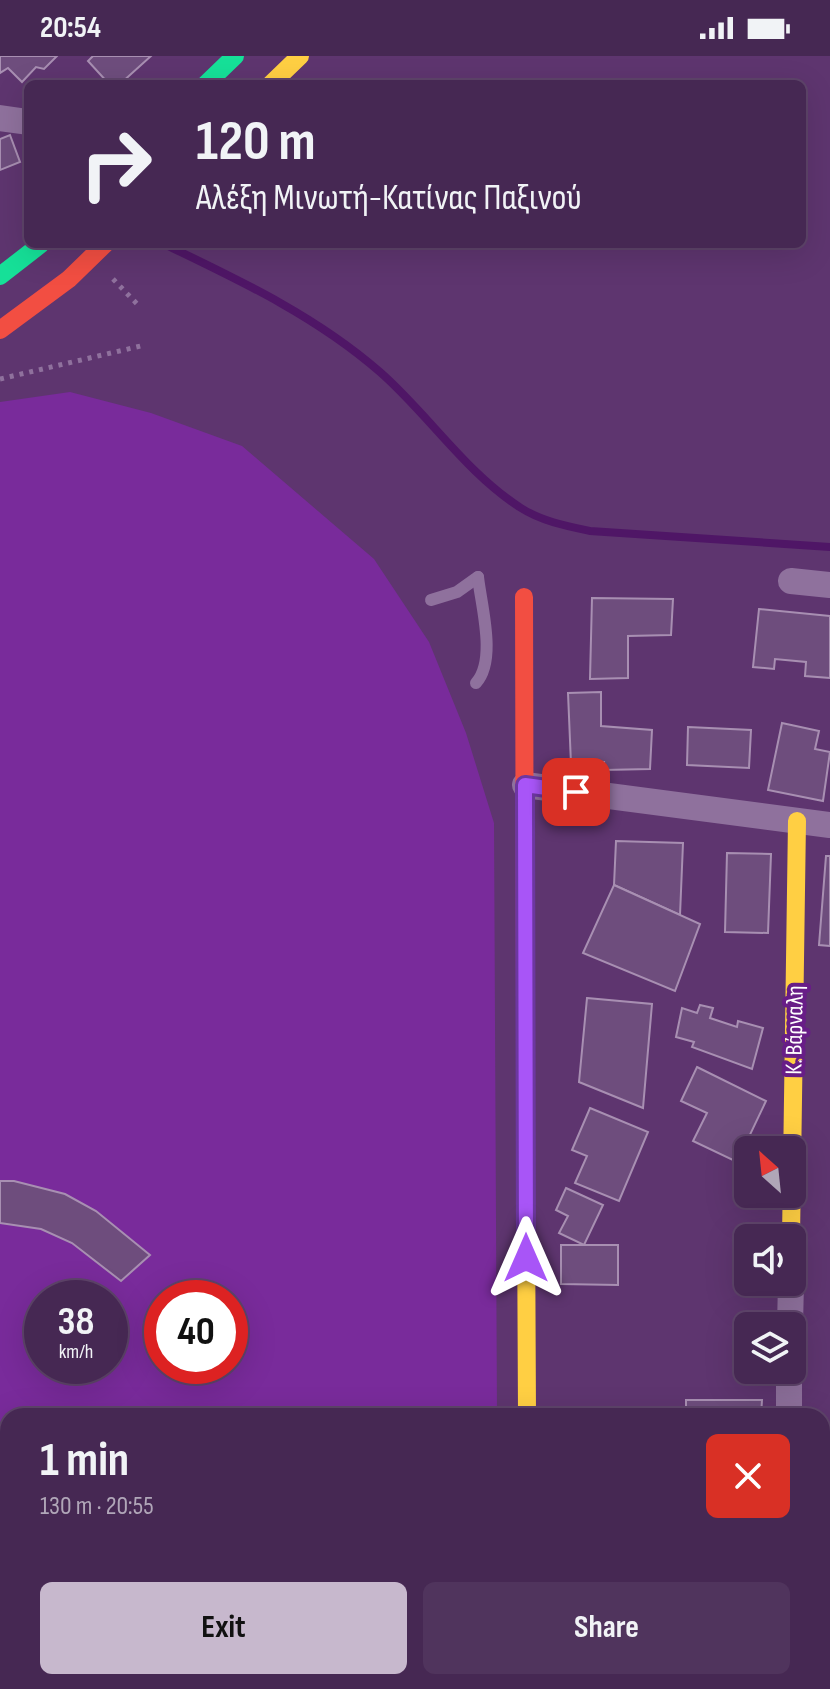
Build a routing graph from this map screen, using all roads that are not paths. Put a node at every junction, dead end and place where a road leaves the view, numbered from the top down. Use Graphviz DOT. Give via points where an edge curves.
graph roads {
  1 [pos="234,56"];
  2 [pos="300,56"];
  3 [pos="210,80"];
  4 [pos="275,80"];
  5 [pos="0,118"];
  6 [pos="24,121"];
  7 [pos="36,248"];
  8 [pos="101,248"];
  9 [pos="0,276"];
  10 [pos="0,330"];
  11 [pos="791,581"];
  12 [pos="830,585"];
  13 [pos="524,597"];
  14 [pos="431,600"];
  15 [pos="476,683"];
  16 [pos="525,785"];
  17 [pos="797,821"];
  18 [pos="830,825"];
  19 [pos="791,1224"];
  20 [pos="789,1384"];
  21 [pos="527,1408"];
  22 [pos="789,1408"];
  1 -- 3 [label="street"];
  2 -- 4 [label="street"];
  5 -- 6 [label="street"];
  7 -- 9 [label="street"];
  8 -- 10 [label="street"];
  11 -- 12 [label="street"];
  13 -- 16 [label="street"];
  14 -- 15 [label="lane" via="457,592 478,577 485,655"];
  16 -- 17 [label="street"];
  16 -- 21 [label="street"];
  17 -- 18 [label="street"];
  17 -- 19 [label="street, Κ. Βάρναλη"];
  20 -- 22 [label="street"];
}
